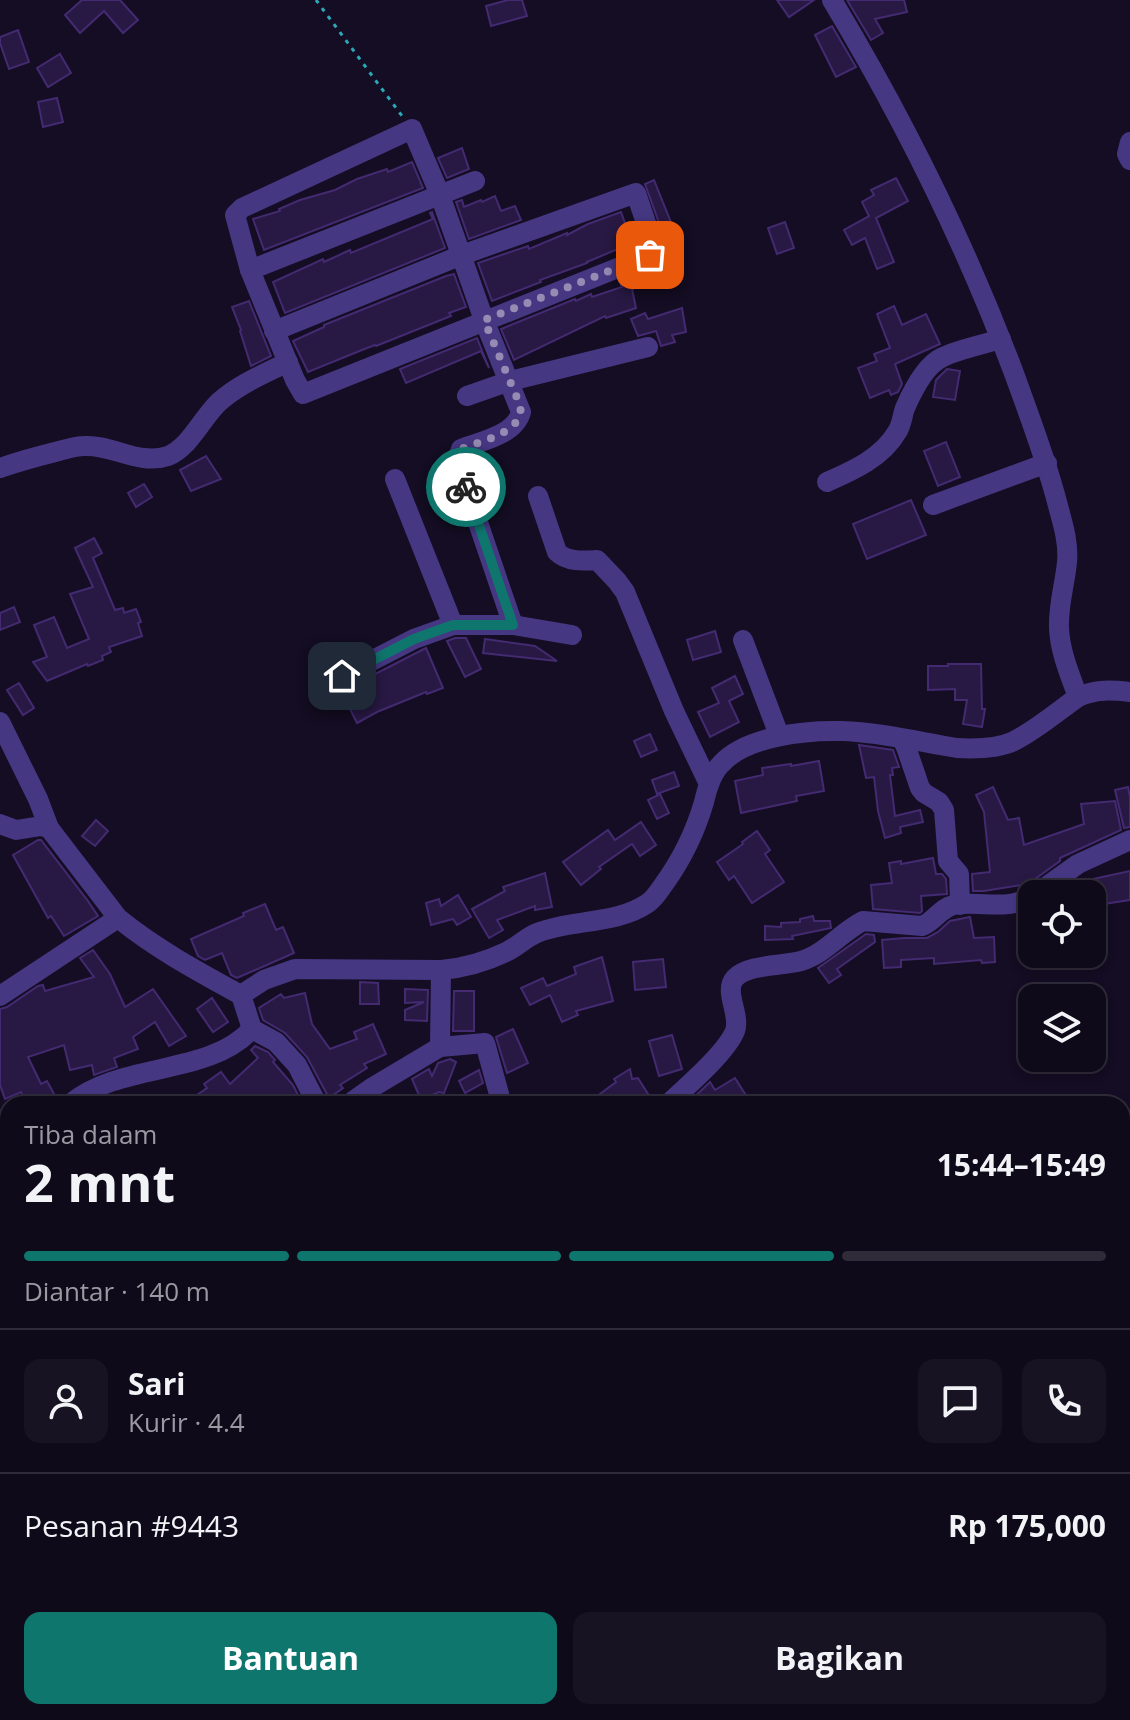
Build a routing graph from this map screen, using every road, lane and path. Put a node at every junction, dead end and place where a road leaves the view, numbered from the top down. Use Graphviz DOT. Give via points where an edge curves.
graph roads {
  1 [pos="316,0"];
  2 [pos="832,0"];
  3 [pos="412,129"];
  4 [pos="1130,142"];
  5 [pos="1130,160"];
  6 [pos="475,181"];
  7 [pos="440,195"];
  8 [pos="462,255"];
  9 [pos="250,270"];
  10 [pos="484,320"];
  11 [pos="274,331"];
  12 [pos="1001,339"];
  13 [pos="648,347"];
  14 [pos="288,362"];
  15 [pos="510,381"];
  16 [pos="467,396"];
  17 [pos="1047,463"];
  18 [pos="0,468"];
  19 [pos="395,479"];
  20 [pos="827,482"];
  21 [pos="538,496"];
  22 [pos="933,505"];
  23 [pos="453,625"];
  24 [pos="513,625"];
  25 [pos="572,635"];
  26 [pos="743,640"];
  27 [pos="342,676"];
  28 [pos="1130,692"];
  29 [pos="1078,697"];
  30 [pos="0,722"];
  31 [pos="779,735"];
  32 [pos="902,739"];
  33 [pos="709,784"];
  34 [pos="0,824"];
  35 [pos="49,828"];
  36 [pos="1130,840"];
  37 [pos="1055,880"];
  38 [pos="1018,903"];
  39 [pos="960,905"];
  40 [pos="118,918"];
  41 [pos="441,970"];
  42 [pos="241,995"];
  43 [pos="0,996"];
  44 [pos="252,1029"];
  45 [pos="440,1047"];
  46 [pos="499,1094"];
  47 [pos="83,1096"];
  48 [pos="313,1096"];
  49 [pos="360,1096"];
  50 [pos="676,1096"];
  1 -- 3 [label="path"];
  2 -- 12 [label="street" via="944,205"];
  3 -- 7 [label="street"];
  3 -- 9 [label="street" via="238,211"];
  4 -- 5 [label="street"];
  6 -- 7 [label="street"];
  7 -- 8 [label="street"];
  7 -- 9 [label="street"];
  8 -- 10 [label="street"];
  8 -- 10 [label="street" via="636,193 652,254"];
  8 -- 11 [label="street"];
  9 -- 11 [label="street"];
  10 -- 14 [label="street" via="303,394"];
  10 -- 15 [label="street"];
  11 -- 14 [label="street"];
  12 -- 17 [label="street"];
  12 -- 20 [label="street" via="941,358 914,390 899,430 884,449"];
  13 -- 15 [label="street"];
  14 -- 18 [label="street" via="237,387 171,455 135,457 84,446"];
  15 -- 16 [label="street"];
  15 -- 24 [label="street" via="519,419 505,432 461,449 457,461"];
  17 -- 22 [label="street"];
  17 -- 29 [label="street" via="1067,560 1059,629"];
  19 -- 23 [label="street"];
  21 -- 33 [label="street" via="557,552 576,561 597,560 625,592"];
  23 -- 24 [label="street"];
  23 -- 27 [label="street"];
  24 -- 25 [label="street"];
  26 -- 31 [label="street"];
  28 -- 29 [label="street" via="1102,690"];
  29 -- 32 [label="street" via="1014,741 998,746 972,749"];
  30 -- 35 [label="street"];
  31 -- 32 [label="street" via="842,731"];
  31 -- 33 [label="street" via="733,754"];
  32 -- 39 [label="street" via="920,788 944,810 948,861 959,874"];
  33 -- 41 [label="street" via="680,862 651,901 610,918 537,933 463,968"];
  34 -- 35 [label="street" via="16,830"];
  35 -- 40 [label="street"];
  36 -- 37 [label="street"];
  38 -- 39 [label="street"];
  39 -- 50 [label="street" via="922,926 863,921 803,960 738,975 732,984 733,1035"];
  40 -- 42 [label="street"];
  40 -- 43 [label="street"];
  41 -- 42 [label="street" via="295,969"];
  41 -- 45 [label="street"];
  42 -- 44 [label="street"];
  44 -- 47 [label="street" via="209,1057 133,1075"];
  44 -- 48 [label="street" via="276,1042 297,1065"];
  45 -- 46 [label="street" via="485,1043"];
  45 -- 49 [label="street"];
}
